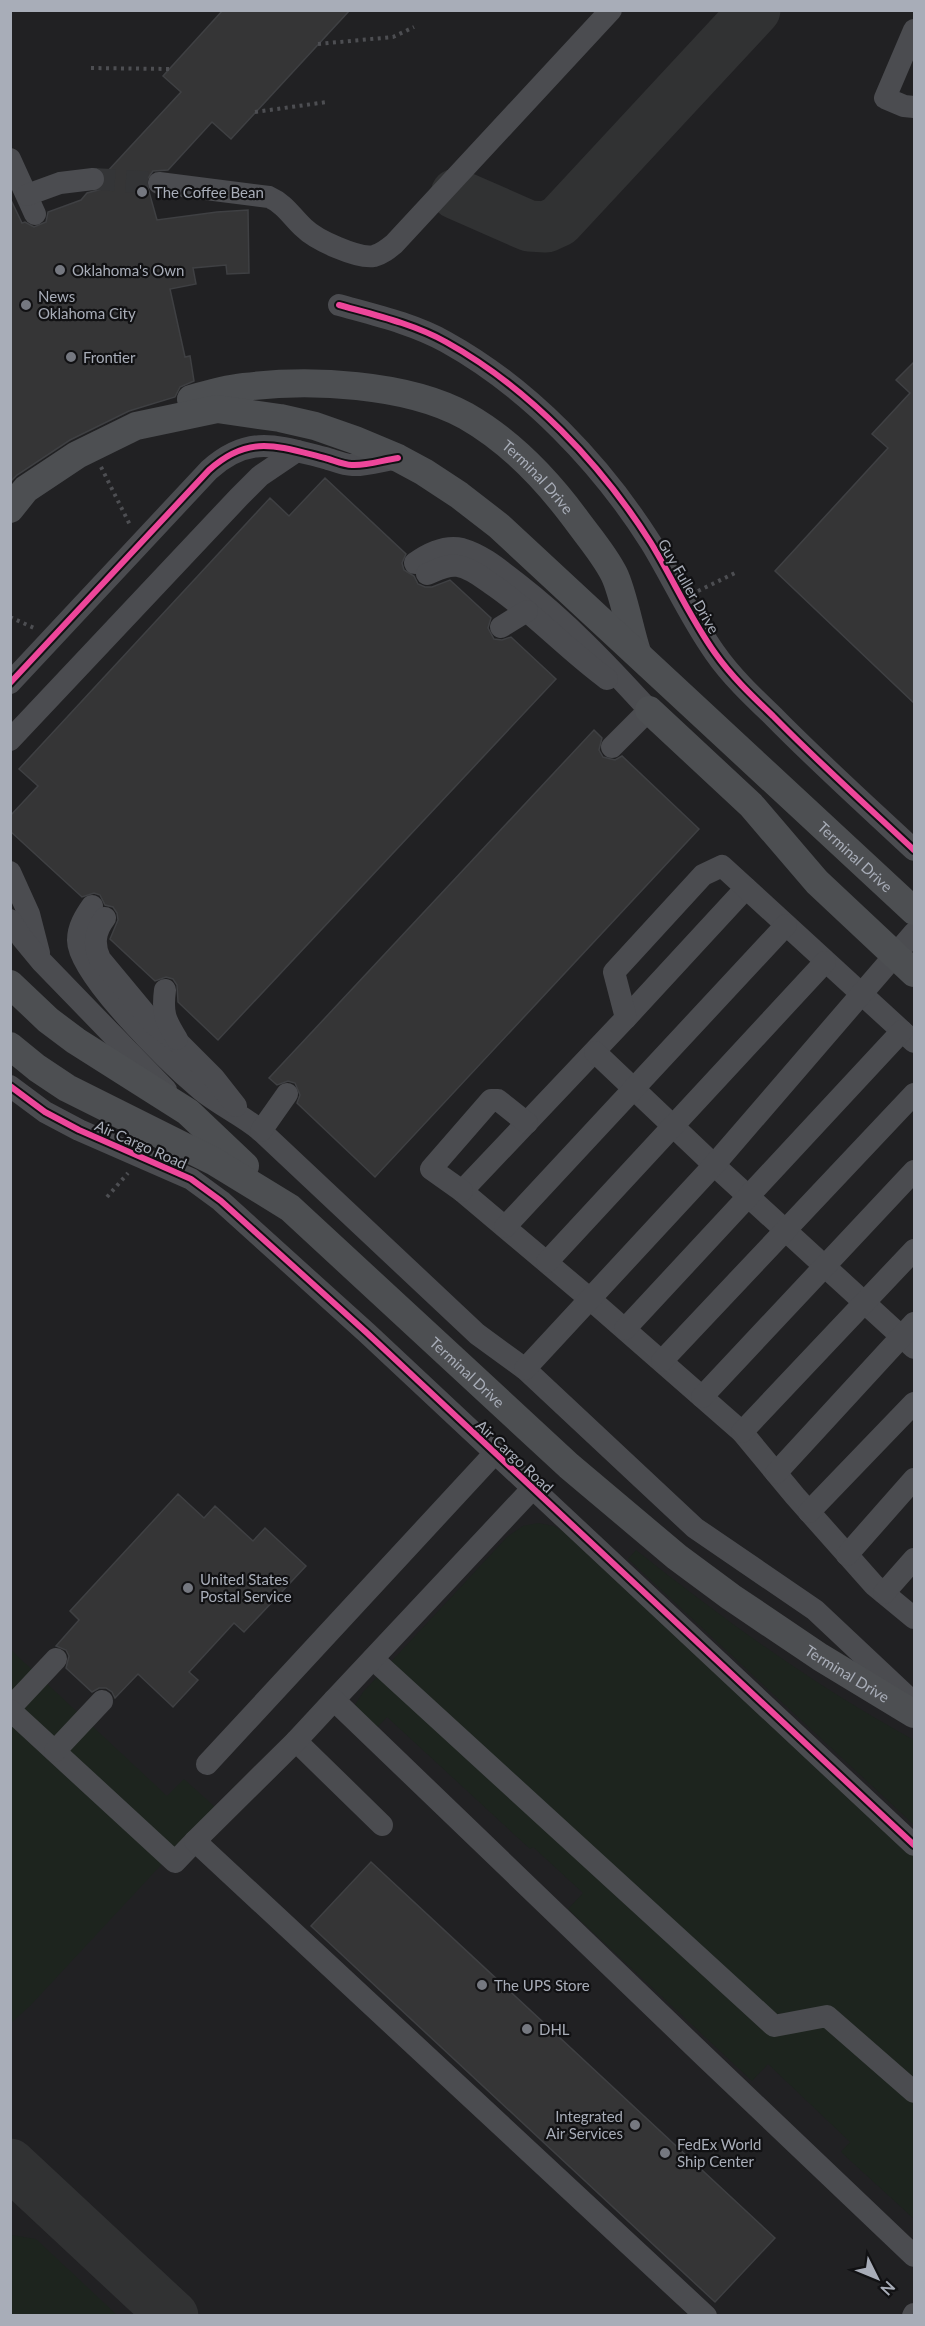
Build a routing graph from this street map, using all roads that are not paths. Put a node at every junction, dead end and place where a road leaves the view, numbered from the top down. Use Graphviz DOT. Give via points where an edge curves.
graph roads {
  1 [pos="611,10"];
  2 [pos="915,30"];
  3 [pos="915,107"];
  4 [pos="10,159"];
  5 [pos="93,179"];
  6 [pos="159,183"];
  7 [pos="339,306"];
  8 [pos="297,451"];
  9 [pos="398,458"];
  10 [pos="10,499"];
  11 [pos="10,509"];
  12 [pos="527,611"];
  13 [pos="501,627"];
  14 [pos="637,652"];
  15 [pos="10,683"];
  16 [pos="649,710"];
  17 [pos="10,740"];
  18 [pos="734,743"];
  19 [pos="612,747"];
  20 [pos="712,768"];
  21 [pos="915,850"];
  22 [pos="10,872"];
  23 [pos="746,888"];
  24 [pos="915,911"];
  25 [pos="10,920"];
  26 [pos="786,925"];
  27 [pos="915,933"];
  28 [pos="41,961"];
  29 [pos="825,962"];
  30 [pos="904,964"];
  31 [pos="10,984"];
  32 [pos="165,990"];
  33 [pos="860,994"];
  34 [pos="626,1018"];
  35 [pos="908,1037"];
  36 [pos="179,1043"];
  37 [pos="10,1046"];
  38 [pos="595,1052"];
  39 [pos="10,1086"];
  40 [pos="634,1089"];
  41 [pos="287,1094"];
  42 [pos="915,1094"];
  43 [pos="188,1112"];
  44 [pos="527,1123"];
  45 [pos="253,1124"];
  46 [pos="674,1126"];
  47 [pos="714,1165"];
  48 [pos="915,1171"];
  49 [pos="462,1191"];
  50 [pos="748,1196"];
  51 [pos="290,1208"];
  52 [pos="505,1227"];
  53 [pos="786,1230"];
  54 [pos="915,1250"];
  55 [pos="547,1262"];
  56 [pos="825,1266"];
  57 [pos="590,1299"];
  58 [pos="865,1303"];
  59 [pos="625,1329"];
  60 [pos="910,1336"];
  61 [pos="662,1361"];
  62 [pos="525,1370"];
  63 [pos="702,1397"];
  64 [pos="915,1403"];
  65 [pos="742,1432"];
  66 [pos="494,1454"];
  67 [pos="776,1473"];
  68 [pos="915,1479"];
  69 [pos="532,1489"];
  70 [pos="809,1512"];
  71 [pos="847,1555"];
  72 [pos="915,1559"];
  73 [pos="884,1593"];
  74 [pos="915,1618"];
  75 [pos="56,1659"];
  76 [pos="373,1659"];
  77 [pos="334,1700"];
  78 [pos="102,1701"];
  79 [pos="915,1703"];
  80 [pos="10,1709"];
  81 [pos="915,1714"];
  82 [pos="296,1741"];
  83 [pos="55,1751"];
  84 [pos="207,1764"];
  85 [pos="382,1824"];
  86 [pos="195,1841"];
  87 [pos="915,1845"];
  88 [pos="915,2092"];
  89 [pos="915,2256"];
  90 [pos="706,2316"];
  1 -- 6 [label="street" via="394,244 377,256 353,253 316,237 279,201 269,197"];
  2 -- 3 [label="street" via="885,98"];
  4 -- 5 [label="street" via="31,205 53,185"];
  7 -- 21 [label="street, Guy Fuller Drive" via="387,318 444,341 482,364 559,430 619,497 715,653 735,678"];
  8 -- 9 [label="street" via="352,465"];
  8 -- 15 [label="street" via="255,444 225,456"];
  8 -- 17 [label="street" via="260,476 238,497"];
  9 -- 11 [label="main road" via="315,426 217,409 136,426 77,455 26,489"];
  9 -- 14 [label="main road" via="459,495 499,526"];
  10 -- 14 [label="main road, Terminal Drive" via="62,455 88,439 117,424 180,402 242,387 280,384 357,386 402,393 465,416 499,439 537,474 565,505 614,575"];
  12 -- 13 [label="street"];
  12 -- 16 [label="street" via="585,663"];
  12 -- 16 [label="street" via="466,568 421,568 429,552 441,549 461,549 487,560 545,604 595,650"];
  14 -- 18 [label="main road, Terminal Drive"];
  16 -- 19 [label="street"];
  16 -- 20 [label="main road"];
  18 -- 20 [label="main road"];
  18 -- 24 [label="main road, Terminal Drive"];
  20 -- 30 [label="main road" via="751,805 817,882"];
  22 -- 28 [label="street" via="29,914"];
  23 -- 26 [label="street"];
  23 -- 34 [label="street"];
  23 -- 34 [label="street" via="722,866 703,875 614,972"];
  25 -- 28 [label="street"];
  26 -- 29 [label="street"];
  26 -- 40 [label="street"];
  27 -- 30 [label="street"];
  28 -- 43 [label="street"];
  29 -- 33 [label="street"];
  29 -- 46 [label="street"];
  30 -- 33 [label="street"];
  31 -- 43 [label="main road" via="76,1041"];
  32 -- 36 [label="street" via="165,1020"];
  33 -- 35 [label="street"];
  33 -- 47 [label="street"];
  34 -- 38 [label="street"];
  35 -- 50 [label="street"];
  36 -- 45 [label="street"];
  36 -- 45 [label="street" via="154,1024 100,959 95,940 99,912 84,918 78,940 93,976 202,1091"];
  37 -- 51 [label="main road, Terminal Drive" via="67,1088 215,1162"];
  38 -- 40 [label="street"];
  38 -- 44 [label="street"];
  39 -- 66 [label="street, Air Cargo Road" via="45,1112 191,1179 214,1196"];
  40 -- 46 [label="street"];
  40 -- 52 [label="street"];
  41 -- 45 [label="street"];
  42 -- 53 [label="street"];
  43 -- 51 [label="main road"];
  44 -- 49 [label="street"];
  44 -- 49 [label="street" via="498,1100 491,1100 431,1169"];
  45 -- 62 [label="street" via="477,1334"];
  46 -- 47 [label="street"];
  46 -- 55 [label="street"];
  47 -- 50 [label="street"];
  47 -- 57 [label="street"];
  48 -- 56 [label="street"];
  49 -- 52 [label="street"];
  50 -- 53 [label="street"];
  50 -- 59 [label="street"];
  51 -- 81 [label="main road, Terminal Drive" via="568,1466 677,1557 820,1657"];
  52 -- 55 [label="street"];
  53 -- 56 [label="street"];
  53 -- 61 [label="street"];
  54 -- 58 [label="street"];
  55 -- 57 [label="street"];
  56 -- 58 [label="street"];
  56 -- 63 [label="street"];
  57 -- 59 [label="street"];
  57 -- 62 [label="street"];
  58 -- 60 [label="street"];
  58 -- 65 [label="street"];
  59 -- 61 [label="street"];
  60 -- 67 [label="street"];
  61 -- 63 [label="street"];
  62 -- 79 [label="street" via="695,1528 815,1610"];
  63 -- 65 [label="street"];
  64 -- 70 [label="street"];
  65 -- 67 [label="street"];
  66 -- 69 [label="street, Air Cargo Road"];
  66 -- 84 [label="street"];
  67 -- 70 [label="street"];
  68 -- 71 [label="street"];
  69 -- 76 [label="street"];
  69 -- 87 [label="street, Air Cargo Road"];
  70 -- 71 [label="street"];
  71 -- 73 [label="street"];
  72 -- 73 [label="street"];
  73 -- 74 [label="street"];
  75 -- 80 [label="street"];
  76 -- 77 [label="street"];
  76 -- 88 [label="street" via="774,2026 827,2016"];
  77 -- 82 [label="street"];
  77 -- 89 [label="street"];
  78 -- 83 [label="street"];
  80 -- 83 [label="street"];
  82 -- 85 [label="street"];
  82 -- 86 [label="street"];
  83 -- 86 [label="street" via="175,1862"];
  86 -- 90 [label="street"];
}
